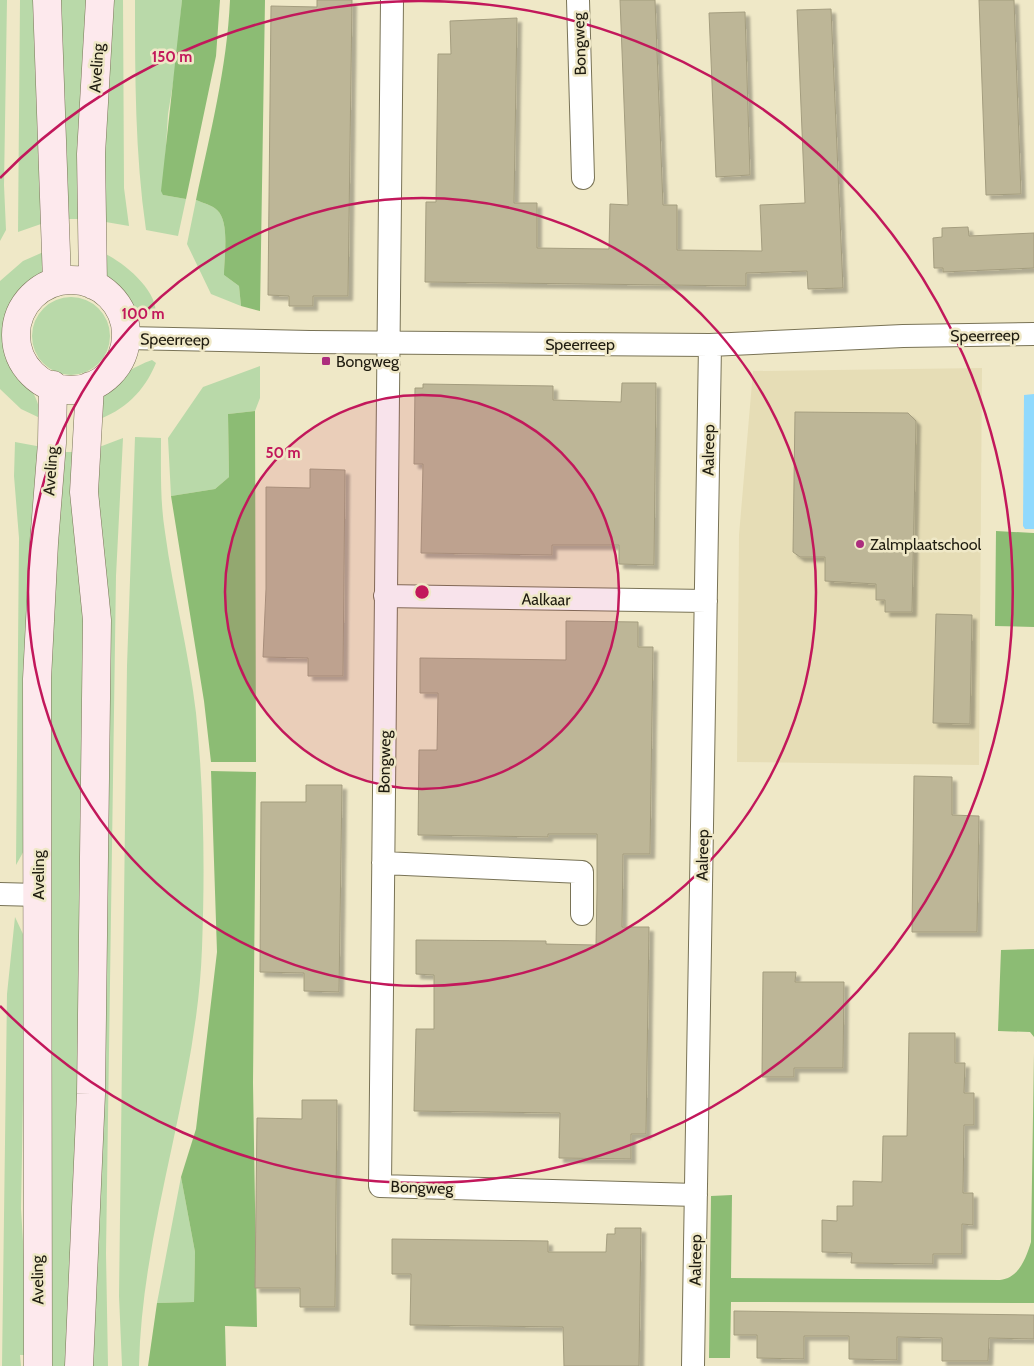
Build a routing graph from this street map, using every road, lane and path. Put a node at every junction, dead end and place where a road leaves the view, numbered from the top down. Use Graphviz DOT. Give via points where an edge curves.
graph roads {
  1 [pos="48,0"];
  2 [pos="100,0"];
  3 [pos="392,0"];
  4 [pos="578,0"];
  5 [pos="583,178"];
  6 [pos="57,281"];
  7 [pos="93,285"];
  8 [pos="1034,334"];
  9 [pos="126,338"];
  10 [pos="387,343"];
  11 [pos="710,345"];
  12 [pos="53,385"];
  13 [pos="90,386"];
  14 [pos="386,596"];
  15 [pos="706,601"];
  16 [pos="383,863"];
  17 [pos="0,894"];
  18 [pos="38,895"];
  19 [pos="582,914"];
  20 [pos="696,1195"];
  21 [pos="38,1366"];
  22 [pos="79,1366"];
  23 [pos="693,1366"];
  1 -- 6 [label="main road"];
  2 -- 7 [label="main road, Aveling" via="91,154"];
  3 -- 10 [label="street, Bongweg"];
  4 -- 5 [label="street, Bongweg"];
  6 -- 7 [label="main road" via="75,280"];
  6 -- 12 [label="main road" via="30,298 16,326 18,348 27,367 34,375"];
  7 -- 9 [label="main road" via="118,307 126,327"];
  8 -- 11 [label="street, Speerreep"];
  9 -- 10 [label="street, Speerreep"];
  9 -- 13 [label="main road" via="125,349 116,368"];
  10 -- 11 [label="street, Speerreep"];
  10 -- 14 [label="street, Bongweg"];
  11 -- 15 [label="street, Aalreep"];
  12 -- 13 [label="main road" via="71,389"];
  12 -- 18 [label="main road, Aveling" via="37,679"];
  13 -- 22 [label="main road" via="84,492 97,620 91,1094"];
  14 -- 15 [label="street, Aalkaar"];
  14 -- 16 [label="street, Bongweg"];
  15 -- 20 [label="street, Aalreep"];
  16 -- 19 [label="street" via="582,872"];
  16 -- 20 [label="street, Bongweg" via="380,1186"];
  17 -- 18 [label="street"];
  18 -- 21 [label="main road, Aveling"];
  20 -- 23 [label="street, Aalreep"];
}
